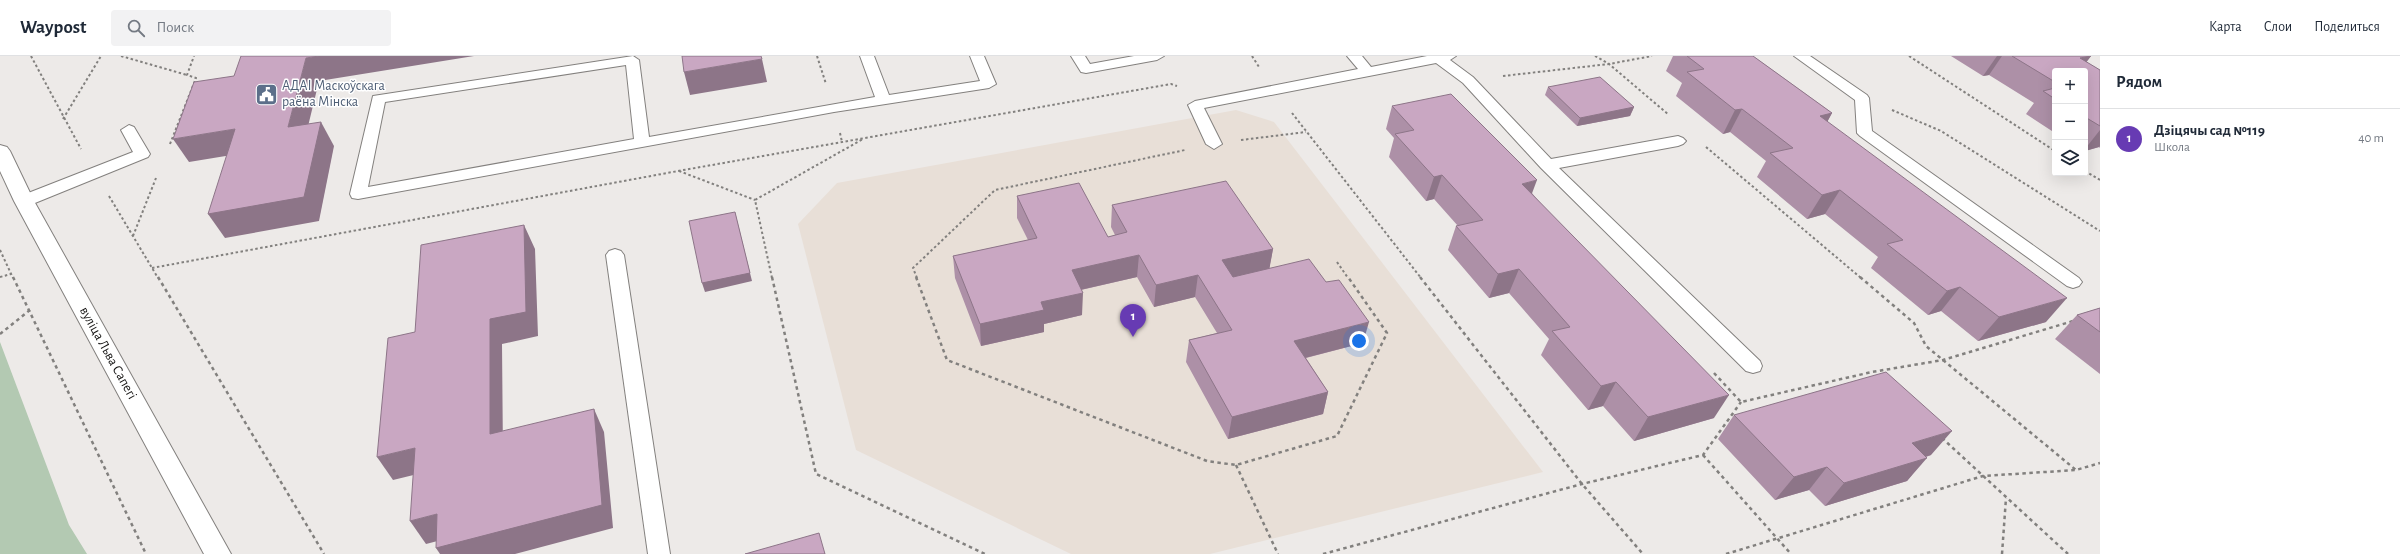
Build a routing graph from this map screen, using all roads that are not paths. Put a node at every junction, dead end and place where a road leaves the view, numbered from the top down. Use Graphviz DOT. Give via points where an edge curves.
graph roads {
  1 [pos="867,56"];
  2 [pos="977,56"];
  3 [pos="1078,56"];
  4 [pos="1157,56"];
  5 [pos="1354,56"];
  6 [pos="1802,56"];
  7 [pos="1444,57"];
  8 [pos="1368,72"];
  9 [pos="884,101"];
  10 [pos="129,130"];
  11 [pos="1678,141"];
  12 [pos="642,142"];
  13 [pos="1214,144"];
  14 [pos="0,152"];
  15 [pos="1548,165"];
  16 [pos="24,201"];
  17 [pos="616,255"];
  18 [pos="2073,282"];
  19 [pos="1753,366"];
  20 [pos="218,554"];
  21 [pos="659,554"];
  1 -- 9 [label="lane"];
  2 -- 9 [label="lane" via="989,84"];
  3 -- 4 [label="lane" via="1086,69"];
  5 -- 8 [label="lane"];
  6 -- 18 [label="lane" via="1862,98 1865,133"];
  7 -- 8 [label="lane"];
  7 -- 15 [label="lane"];
  8 -- 13 [label="lane" via="1195,105"];
  9 -- 12 [label="lane"];
  10 -- 16 [label="lane" via="142,154"];
  11 -- 15 [label="lane"];
  12 -- 12 [label="lane" via="604,149 358,194 378,99 632,60"];
  14 -- 16 [label="street, вуліца Льва Сапегі"];
  15 -- 19 [label="lane"];
  16 -- 20 [label="street, вуліца Льва Сапегі"];
  17 -- 21 [label="lane"];
}
